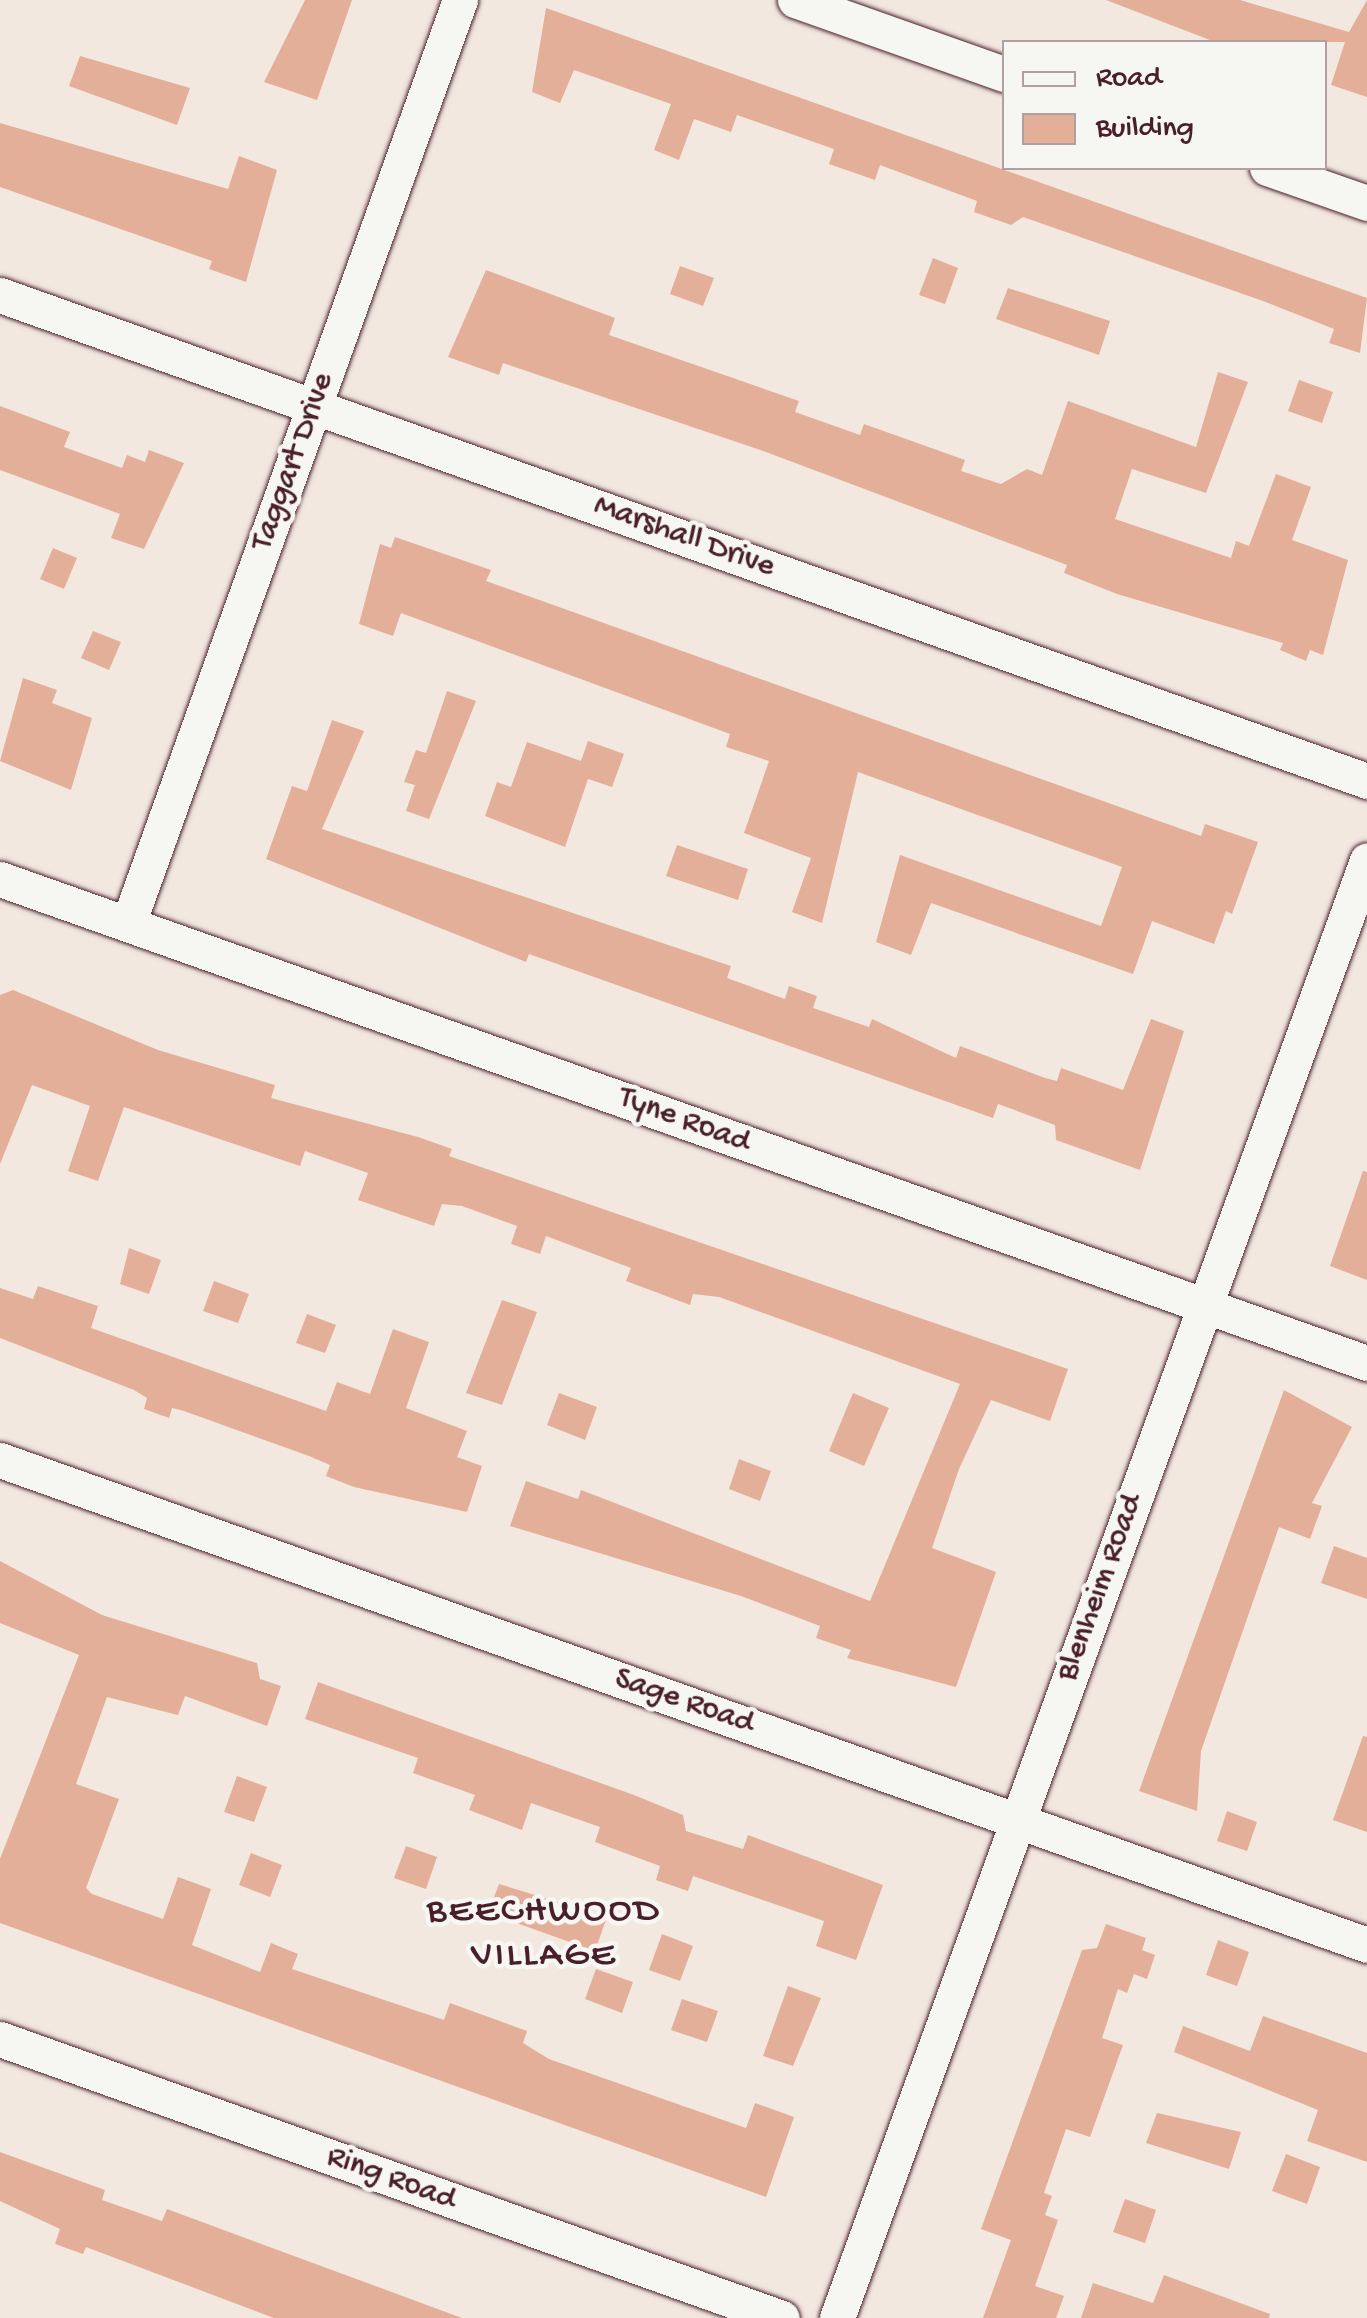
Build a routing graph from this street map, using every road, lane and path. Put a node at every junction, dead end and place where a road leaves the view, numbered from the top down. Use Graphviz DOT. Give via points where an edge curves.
graph roads {
  1 [pos="460,0"];
  2 [pos="795,0"];
  3 [pos="1002,73"];
  4 [pos="1273,170"];
  5 [pos="1367,203"];
  6 [pos="0,294"];
  7 [pos="315,406"];
  8 [pos="1367,782"];
  9 [pos="1367,860"];
  10 [pos="0,878"];
  11 [pos="128,924"];
  12 [pos="1203,1305"];
  13 [pos="1367,1363"];
  14 [pos="0,1460"];
  15 [pos="1018,1820"];
  16 [pos="1367,1944"];
  17 [pos="0,2039"];
  18 [pos="782,2318"];
  19 [pos="836,2318"];
  1 -- 7 [label="street, Taggart Drive"];
  2 -- 3 [label="street"];
  4 -- 5 [label="street"];
  6 -- 7 [label="street, Marshall Drive"];
  7 -- 8 [label="street, Marshall Drive"];
  7 -- 11 [label="street, Taggart Drive"];
  9 -- 12 [label="street, Blenheim Road"];
  10 -- 11 [label="street, Tyne Road"];
  11 -- 12 [label="street, Tyne Road"];
  12 -- 13 [label="street, Tyne Road"];
  12 -- 15 [label="street, Blenheim Road"];
  14 -- 15 [label="street, Sage Road"];
  15 -- 16 [label="street, Sage Road"];
  15 -- 19 [label="street, Blenheim Road"];
  17 -- 18 [label="street, Ring Road"];
}
